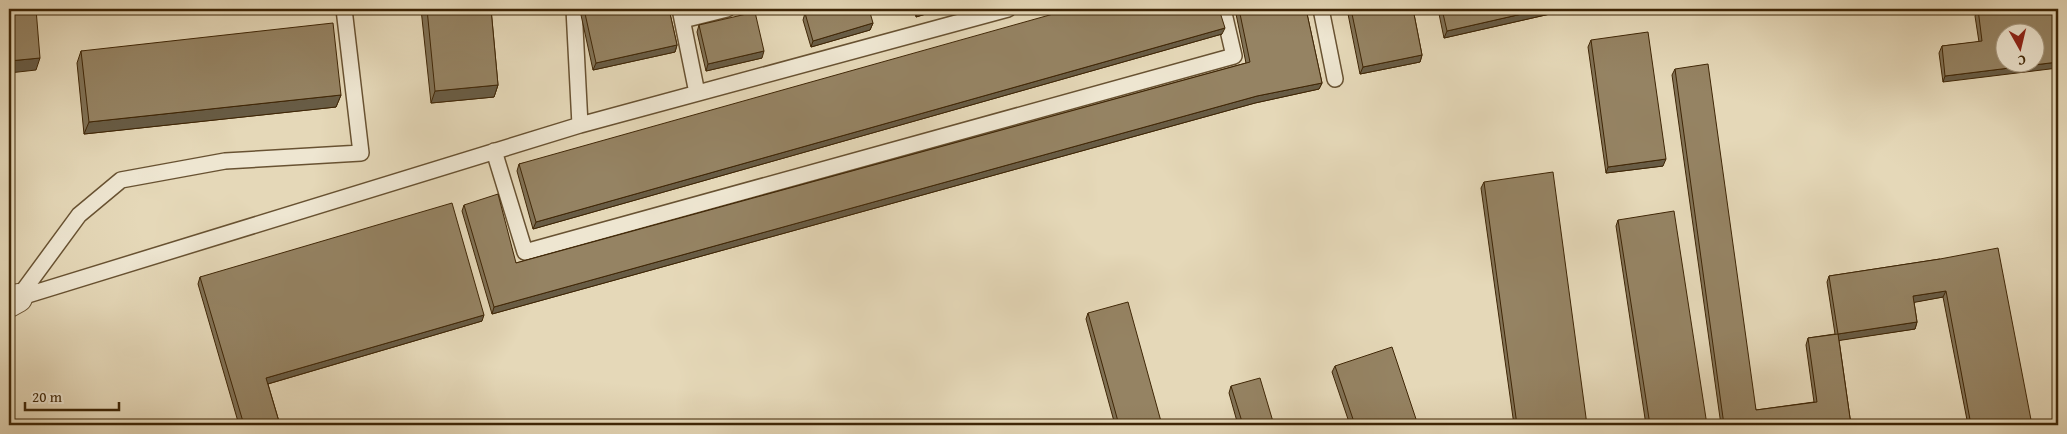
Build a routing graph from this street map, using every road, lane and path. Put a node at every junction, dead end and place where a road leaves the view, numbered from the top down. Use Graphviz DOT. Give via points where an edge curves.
graph roads {
  1 [pos="344,9"];
  2 [pos="574,9"];
  3 [pos="727,9"];
  4 [pos="1008,9"];
  5 [pos="1223,9"];
  6 [pos="1320,9"];
  7 [pos="681,15"];
  8 [pos="1335,79"];
  9 [pos="697,93"];
  10 [pos="580,125"];
  11 [pos="494,151"];
  12 [pos="14,301"];
  1 -- 12 [label="lane" via="362,153 226,161 121,180 79,215"];
  2 -- 10 [label="lane"];
  3 -- 7 [label="lane"];
  4 -- 9 [label="lane"];
  5 -- 11 [label="lane" via="1234,56 525,252"];
  6 -- 8 [label="lane"];
  7 -- 9 [label="lane"];
  9 -- 10 [label="lane"];
  10 -- 11 [label="lane"];
  11 -- 12 [label="lane"];
}
